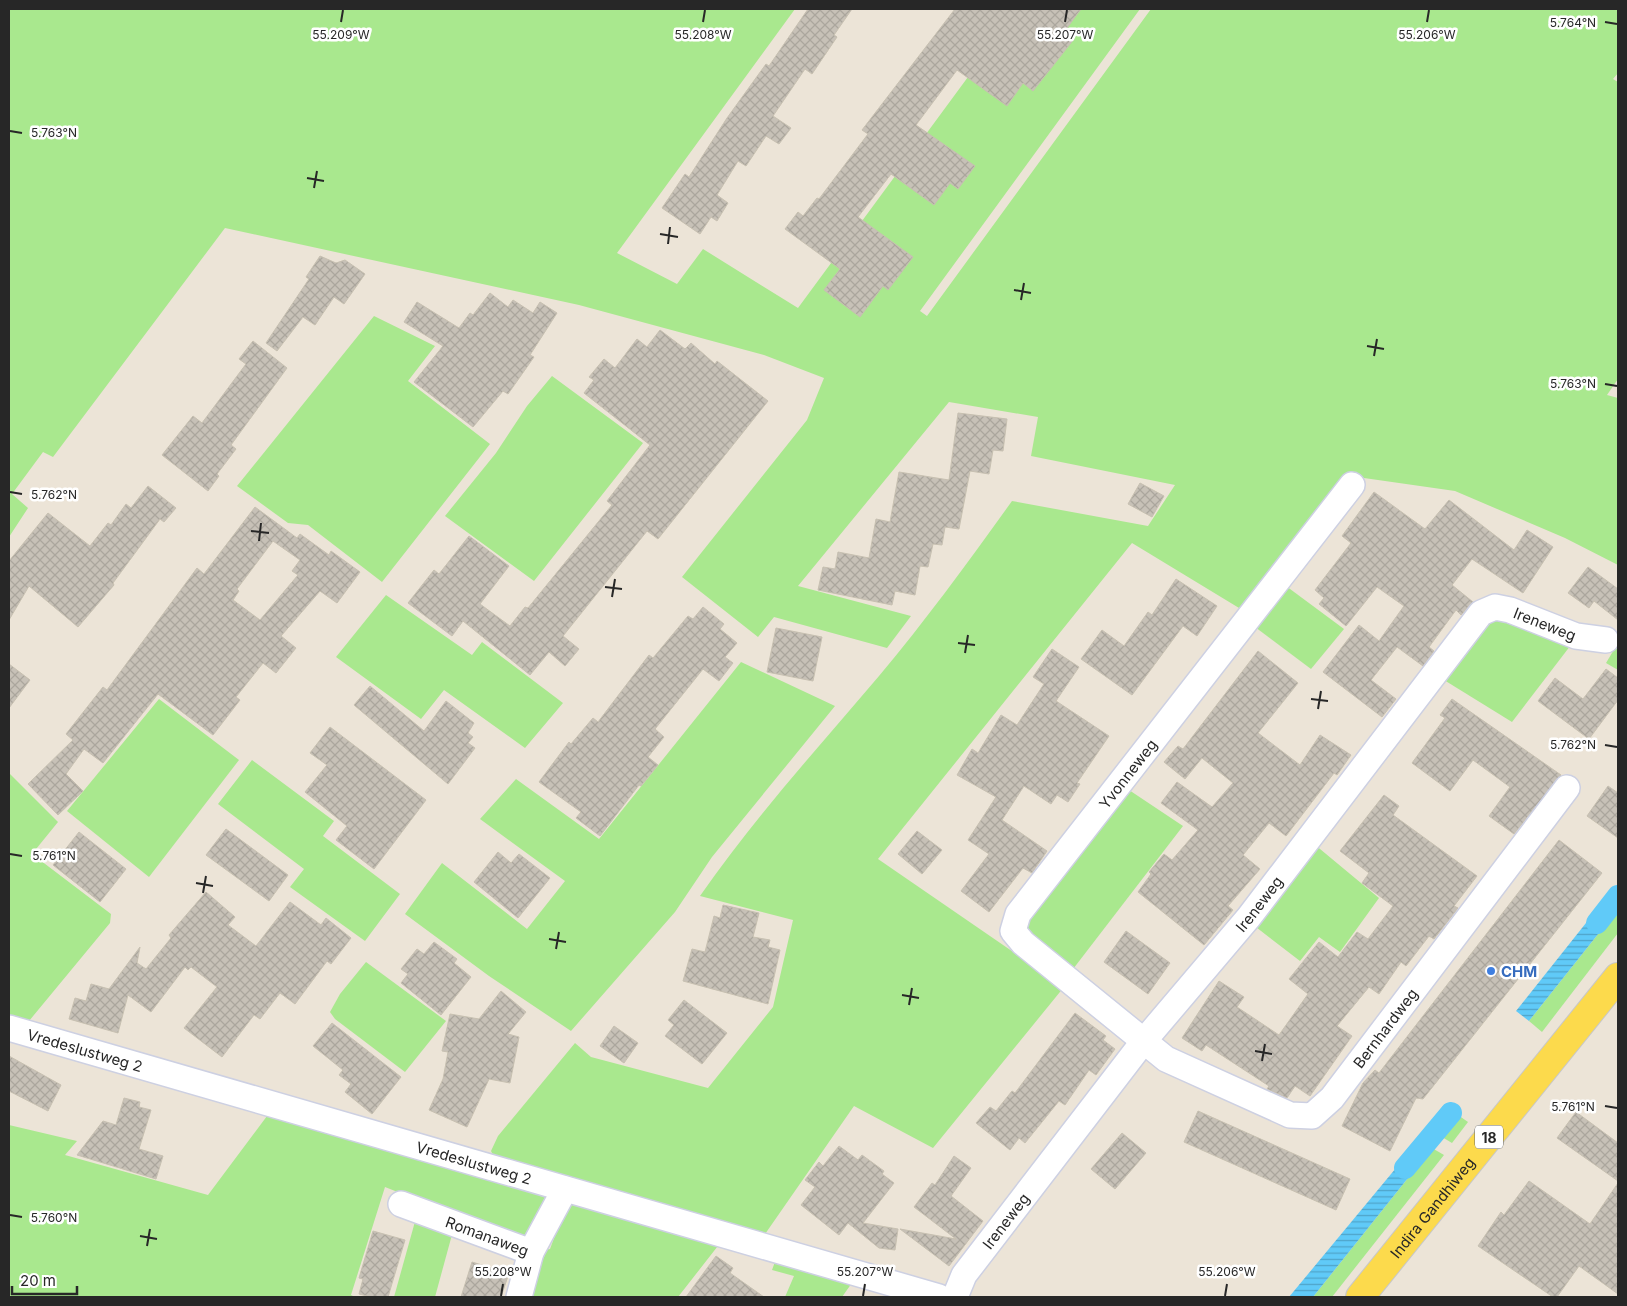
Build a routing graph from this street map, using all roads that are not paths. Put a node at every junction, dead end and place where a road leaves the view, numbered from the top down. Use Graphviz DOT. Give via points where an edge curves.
graph roads {
  1 [pos="1352,485"];
  2 [pos="1606,640"];
  3 [pos="1567,788"];
  4 [pos="1618,977"];
  5 [pos="9,1028"];
  6 [pos="1143,1042"];
  7 [pos="565,1189"];
  8 [pos="401,1204"];
  9 [pos="532,1252"];
  10 [pos="519,1297"];
  11 [pos="939,1297"];
  12 [pos="955,1297"];
  13 [pos="1360,1297"];
  1 -- 6 [label="street, Yvonneweg" via="1018,914 1014,931 1023,944"];
  2 -- 6 [label="street, Ireneweg" via="1576,636 1510,610 1495,607 1481,613 1249,917"];
  3 -- 6 [label="street, Bernhardweg" via="1332,1098 1312,1116 1290,1115 1166,1059"];
  4 -- 13 [label="main road, Indira Gandhiweg / 18"];
  5 -- 7 [label="street, Vredeslustweg 2"];
  6 -- 12 [label="street, Ireneweg" via="964,1275"];
  7 -- 9 [label="street"];
  7 -- 11 [label="street, Vredeslustweg 2"];
  8 -- 9 [label="street, Romanaweg"];
  9 -- 10 [label="street, Romanaweg"];
}
